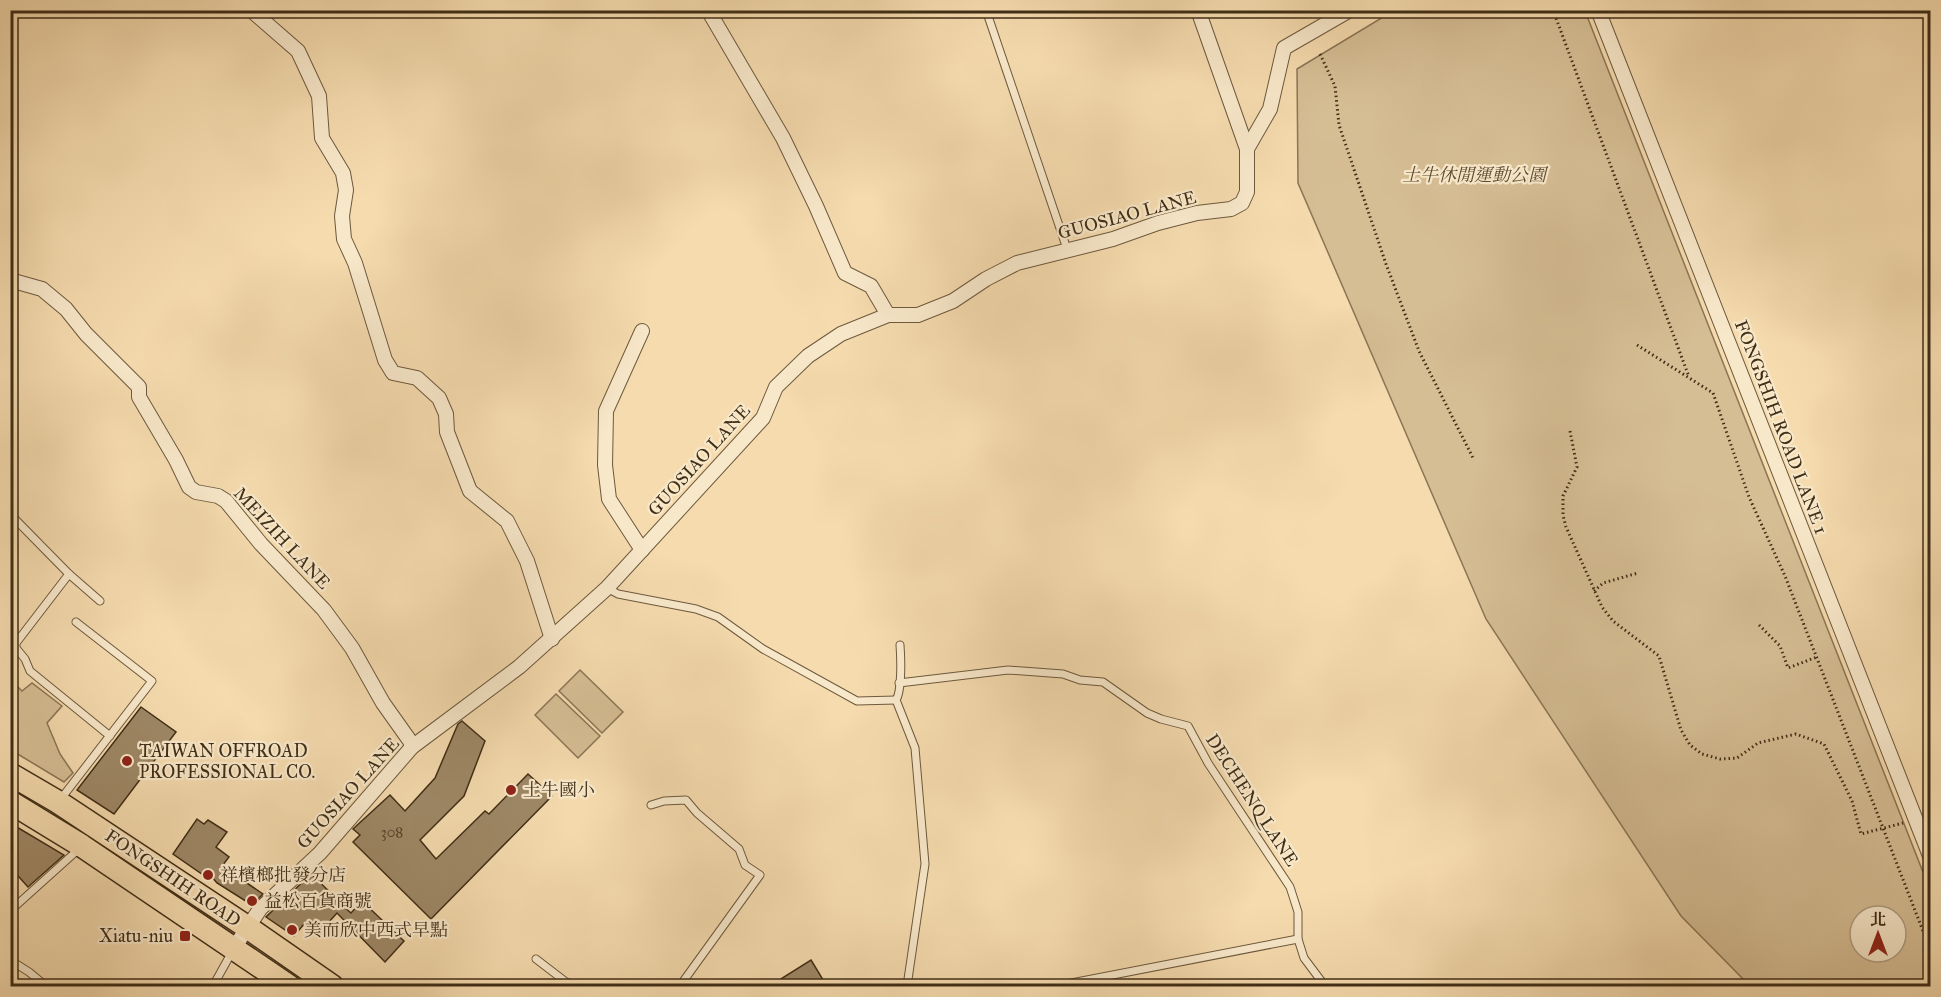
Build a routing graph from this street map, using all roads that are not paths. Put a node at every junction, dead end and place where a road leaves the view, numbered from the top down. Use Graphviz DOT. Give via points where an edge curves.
graph roads {
  1 [pos="251,10"];
  2 [pos="708,10"];
  3 [pos="986,10"];
  4 [pos="1198,10"];
  5 [pos="1350,10"];
  6 [pos="1598,10"];
  7 [pos="1247,149"];
  8 [pos="1067,249"];
  9 [pos="10,280"];
  10 [pos="888,315"];
  11 [pos="642,331"];
  12 [pos="10,514"];
  13 [pos="642,550"];
  14 [pos="69,574"];
  15 [pos="607,588"];
  16 [pos="100,601"];
  17 [pos="76,622"];
  18 [pos="552,639"];
  19 [pos="900,645"];
  20 [pos="898,683"];
  21 [pos="896,700"];
  22 [pos="110,736"];
  23 [pos="412,747"];
  24 [pos="10,774"];
  25 [pos="10,802"];
  26 [pos="58,802"];
  27 [pos="651,805"];
  28 [pos="82,846"];
  29 [pos="1930,856"];
  30 [pos="10,911"];
  31 [pos="247,927"];
  32 [pos="1298,939"];
  33 [pos="234,948"];
  34 [pos="536,959"];
  35 [pos="10,960"];
  36 [pos="46,987"];
  37 [pos="213,987"];
  38 [pos="288,987"];
  39 [pos="332,987"];
  40 [pos="579,987"];
  41 [pos="678,987"];
  42 [pos="907,987"];
  43 [pos="1056,987"];
  44 [pos="1325,987"];
  1 -- 18 [label="street" via="298,51 319,96 322,138 343,172 344,239 385,360 393,373 417,378 439,398 446,414 447,432 470,491 507,521 527,561"];
  2 -- 10 [label="street" via="783,138 845,273 872,286"];
  3 -- 8 [label="lane"];
  4 -- 7 [label="street"];
  5 -- 7 [label="street, GUOSIAO LANE" via="1284,48 1270,109"];
  6 -- 29 [label="street, FONGSHIH ROAD LANE 1"];
  7 -- 8 [label="street, GUOSIAO LANE" via="1242,203 1231,209 1197,213"];
  8 -- 10 [label="street, GUOSIAO LANE" via="1017,263 953,301 918,315"];
  9 -- 23 [label="street, MEIZIH LANE" via="42,289 139,387 139,398 189,487 225,501 324,610 352,648"];
  10 -- 13 [label="street, GUOSIAO LANE" via="841,334 800,363 776,387 763,418"];
  11 -- 13 [label="street" via="606,411 605,465 609,499"];
  12 -- 14 [label="lane"];
  13 -- 15 [label="street, GUOSIAO LANE"];
  14 -- 16 [label="lane"];
  14 -- 22 [label="lane" via="16,648 30,671"];
  15 -- 18 [label="street, GUOSIAO LANE"];
  15 -- 21 [label="lane" via="618,594 718,617 763,649 857,701"];
  17 -- 22 [label="lane" via="152,681"];
  18 -- 23 [label="street, GUOSIAO LANE"];
  19 -- 20 [label="lane"];
  20 -- 21 [label="lane"];
  20 -- 32 [label="lane, DECHENQ LANE" via="1008,670 1063,674 1103,682 1147,713 1188,726 1290,887 1298,912"];
  21 -- 42 [label="lane" via="915,748 925,864"];
  22 -- 26 [label="lane"];
  23 -- 31 [label="street, GUOSIAO LANE" via="320,854 260,909"];
  24 -- 26 [label="main road, FONGSHIH ROAD"];
  25 -- 28 [label="main road, FONGSHIH ROAD"];
  26 -- 31 [label="main road, FONGSHIH ROAD"];
  27 -- 41 [label="lane" via="686,800 738,849 745,865 760,875"];
  28 -- 30 [label="lane"];
  28 -- 33 [label="main road, FONGSHIH ROAD"];
  31 -- 33 [label="street, GUOSIAO LANE"];
  31 -- 39 [label="main road, FONGSHIH ROAD"];
  32 -- 43 [label="lane"];
  32 -- 44 [label="lane, DECHENQ LANE" via="1304,958"];
  33 -- 37 [label="lane"];
  33 -- 38 [label="main road, FONGSHIH ROAD"];
  34 -- 40 [label="lane"];
  35 -- 36 [label="lane"];
}
